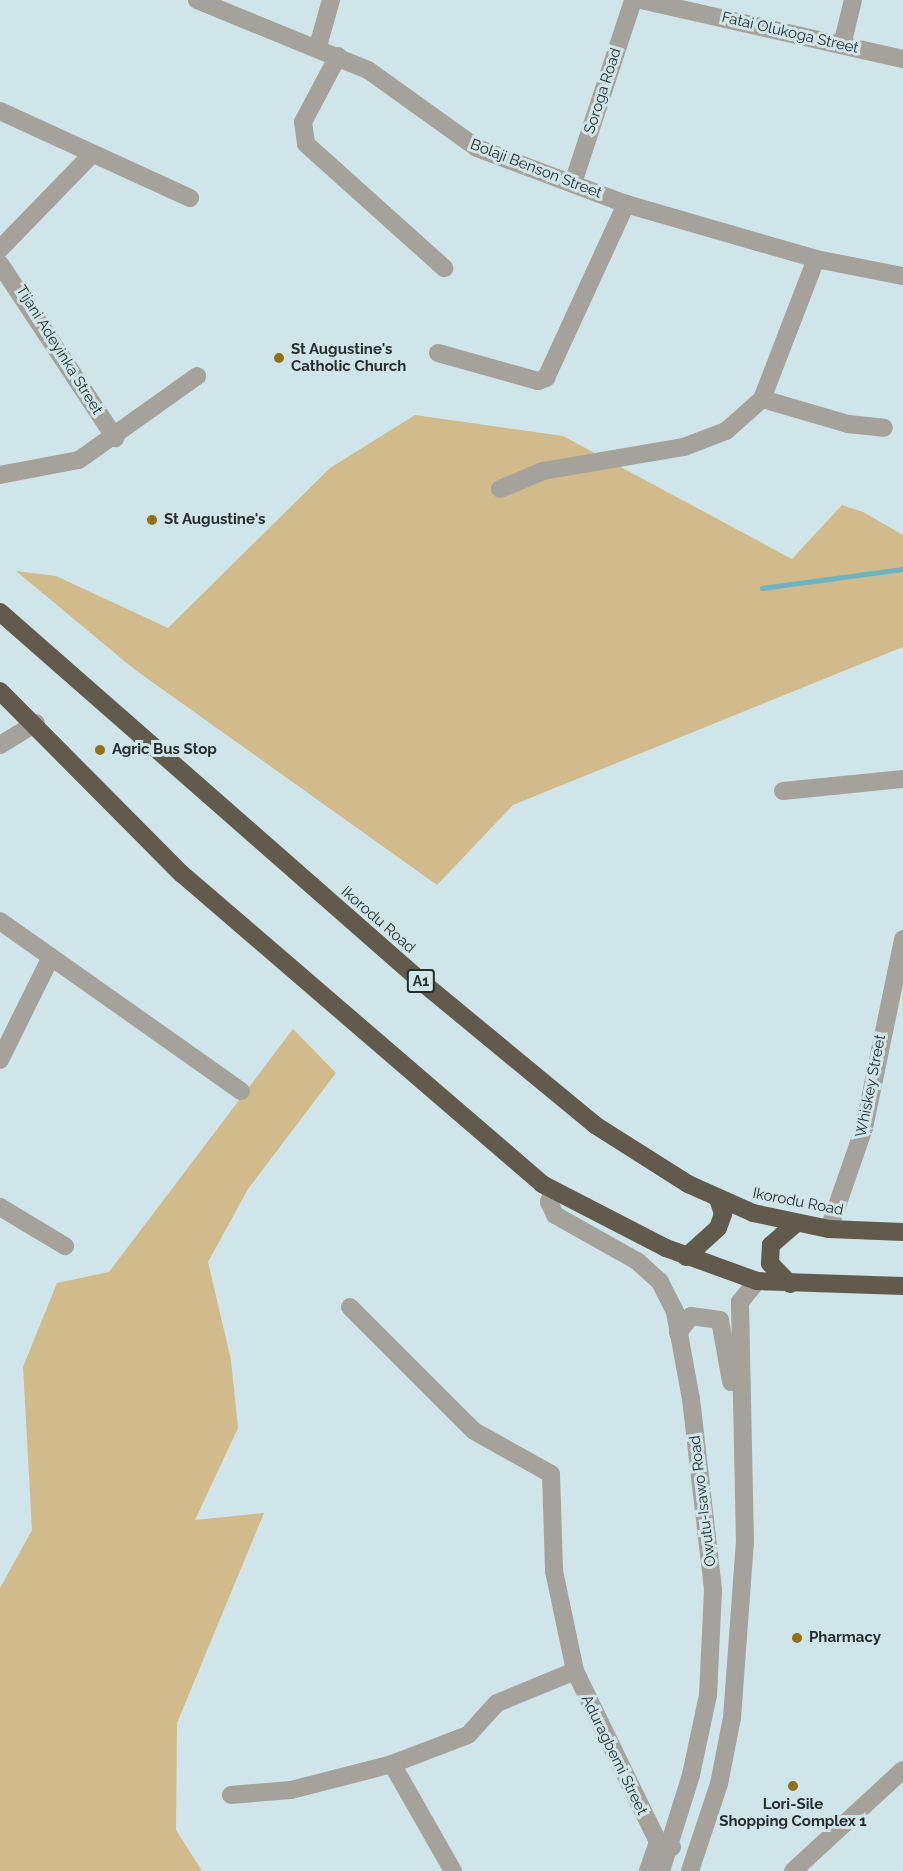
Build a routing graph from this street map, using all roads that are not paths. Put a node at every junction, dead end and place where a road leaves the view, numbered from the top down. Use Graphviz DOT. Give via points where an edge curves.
graph roads {
  1 [pos="197,0"];
  2 [pos="331,0"];
  3 [pos="633,0"];
  4 [pos="641,0"];
  5 [pos="853,0"];
  6 [pos="842,45"];
  7 [pos="318,46"];
  8 [pos="338,56"];
  9 [pos="903,59"];
  10 [pos="0,111"];
  11 [pos="91,155"];
  12 [pos="573,183"];
  13 [pos="190,198"];
  14 [pos="626,204"];
  15 [pos="0,249"];
  16 [pos="816,259"];
  17 [pos="0,264"];
  18 [pos="444,268"];
  19 [pos="903,276"];
  20 [pos="438,353"];
  21 [pos="197,376"];
  22 [pos="762,399"];
  23 [pos="884,428"];
  24 [pos="115,438"];
  25 [pos="0,475"];
  26 [pos="500,489"];
  27 [pos="0,612"];
  28 [pos="0,691"];
  29 [pos="36,723"];
  30 [pos="0,745"];
  31 [pos="903,780"];
  32 [pos="783,791"];
  33 [pos="0,921"];
  34 [pos="903,939"];
  35 [pos="51,957"];
  36 [pos="0,1060"];
  37 [pos="241,1091"];
  38 [pos="553,1190"];
  39 [pos="718,1199"];
  40 [pos="0,1207"];
  41 [pos="796,1223"];
  42 [pos="829,1229"];
  43 [pos="903,1232"];
  44 [pos="65,1246"];
  45 [pos="686,1257"];
  46 [pos="757,1281"];
  47 [pos="790,1284"];
  48 [pos="903,1286"];
  49 [pos="351,1307"];
  50 [pos="678,1333"];
  51 [pos="743,1467"];
  52 [pos="575,1671"];
  53 [pos="392,1764"];
  54 [pos="903,1770"];
  55 [pos="231,1795"];
  56 [pos="665,1844"];
  57 [pos="694,1869"];
  58 [pos="453,1871"];
  59 [pos="648,1871"];
  60 [pos="661,1871"];
  61 [pos="793,1871"];
  1 -- 7 [label="street, Bolaji Benson Street"];
  2 -- 7 [label="street"];
  3 -- 12 [label="street, Soroga Road"];
  4 -- 6 [label="street, Fatai Olukoga Street"];
  5 -- 6 [label="street"];
  6 -- 9 [label="street, Fatai Olukoga Street"];
  7 -- 8 [label="street, Bolaji Benson Street"];
  8 -- 12 [label="street, Bolaji Benson Street" via="368,70 459,140"];
  8 -- 18 [label="street" via="303,122 306,144"];
  10 -- 11 [label="street"];
  11 -- 13 [label="street"];
  11 -- 15 [label="street"];
  12 -- 14 [label="street, Bolaji Benson Street"];
  14 -- 16 [label="street, Bolaji Benson Street"];
  14 -- 20 [label="street" via="546,378 538,381"];
  16 -- 19 [label="street, Bolaji Benson Street"];
  16 -- 22 [label="street"];
  17 -- 24 [label="street, Tijani Adeyinka Street"];
  21 -- 24 [label="street"];
  22 -- 23 [label="street" via="848,424"];
  22 -- 26 [label="street" via="726,431 684,447 543,471"];
  24 -- 25 [label="street" via="56,468"];
  27 -- 39 [label="highway, Ikorodu Road / A1" via="532,1074 595,1125"];
  28 -- 29 [label="highway"];
  29 -- 30 [label="street"];
  29 -- 38 [label="highway" via="182,874"];
  31 -- 32 [label="street"];
  33 -- 35 [label="street"];
  34 -- 42 [label="street, Whiskey Street" via="864,1128"];
  35 -- 36 [label="street"];
  35 -- 37 [label="street"];
  38 -- 45 [label="highway"];
  38 -- 50 [label="street, Owutu-Isawo Road" via="549,1202 555,1215 637,1261 660,1282"];
  39 -- 41 [label="highway, Ikorodu Road / A1"];
  39 -- 45 [label="highway" via="723,1214 718,1228"];
  40 -- 44 [label="street"];
  41 -- 42 [label="highway, Ikorodu Road / A1"];
  41 -- 47 [label="highway" via="771,1245 770,1263"];
  42 -- 43 [label="highway, Ikorodu Road / A1"];
  45 -- 46 [label="highway"];
  46 -- 47 [label="highway"];
  46 -- 51 [label="street" via="740,1302"];
  47 -- 48 [label="highway"];
  49 -- 52 [label="street, Aduragbemi Street" via="474,1431 551,1474 554,1571"];
  50 -- 51 [label="street" via="691,1316 712,1317 724,1326"];
  50 -- 56 [label="street, Owutu-Isawo Road" via="713,1590 708,1695"];
  51 -- 57 [label="street" via="745,1543 732,1718 719,1784"];
  52 -- 53 [label="street" via="497,1703 468,1735"];
  52 -- 56 [label="street, Aduragbemi Street"];
  53 -- 55 [label="street" via="291,1790"];
  53 -- 58 [label="street"];
  54 -- 61 [label="street"];
  56 -- 59 [label="street"];
  56 -- 60 [label="street, Owutu-Isawo Road"];
}
